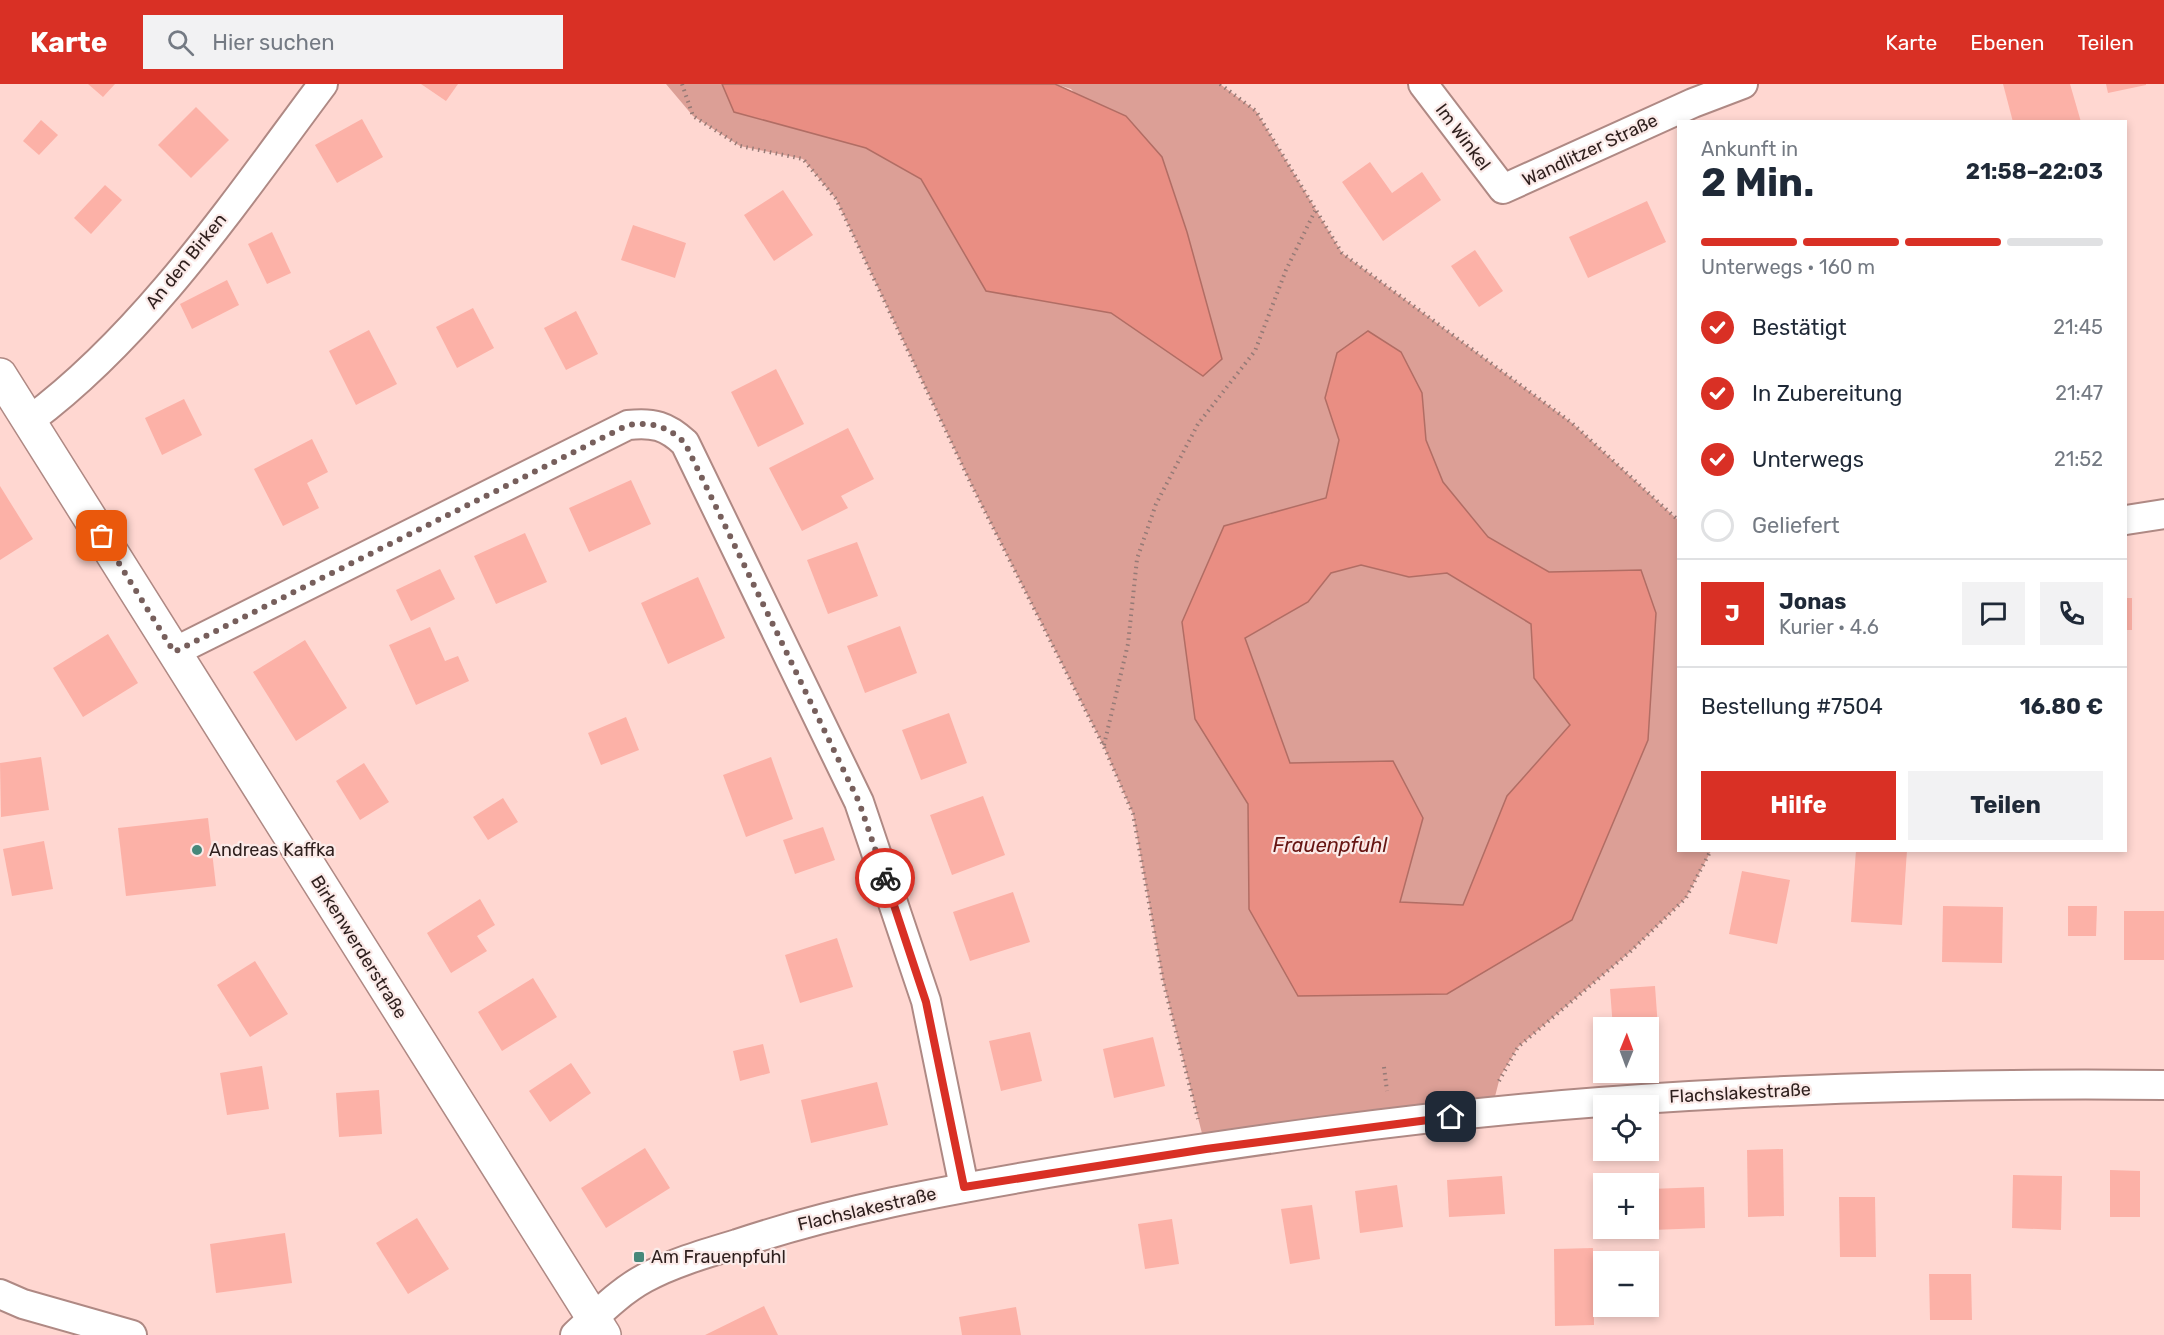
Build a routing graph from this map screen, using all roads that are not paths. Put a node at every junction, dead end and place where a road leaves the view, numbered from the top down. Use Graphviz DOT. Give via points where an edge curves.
graph roads {
  1 [pos="324,84"];
  2 [pos="1423,84"];
  3 [pos="1743,84"];
  4 [pos="1503,189"];
  5 [pos="0,375"];
  6 [pos="30,420"];
  7 [pos="2164,514"];
  8 [pos="2127,520"];
  9 [pos="174,652"];
  10 [pos="2164,1084"];
  11 [pos="964,1187"];
  12 [pos="0,1294"];
  13 [pos="591,1330"];
  14 [pos="132,1335"];
  1 -- 6 [label="street, An den Birken" via="144,313 79,381"];
  2 -- 4 [label="street, Im Winkel"];
  3 -- 4 [label="street, Wandlitzer Straße" via="1693,102"];
  5 -- 6 [label="main road, Birkenwerderstraße"];
  6 -- 9 [label="main road, Birkenwerderstraße"];
  7 -- 8 [label="street"];
  9 -- 11 [label="street" via="628,425 649,423 670,429 685,443 859,802 926,1002"];
  9 -- 13 [label="main road, Birkenwerderstraße"];
  10 -- 11 [label="street, Flachslakestraße" via="1805,1089 1607,1101 1206,1149"];
  11 -- 13 [label="street, Flachslakestraße" via="818,1219 646,1277 619,1296"];
  12 -- 14 [label="street" via="22,1304"];
}
